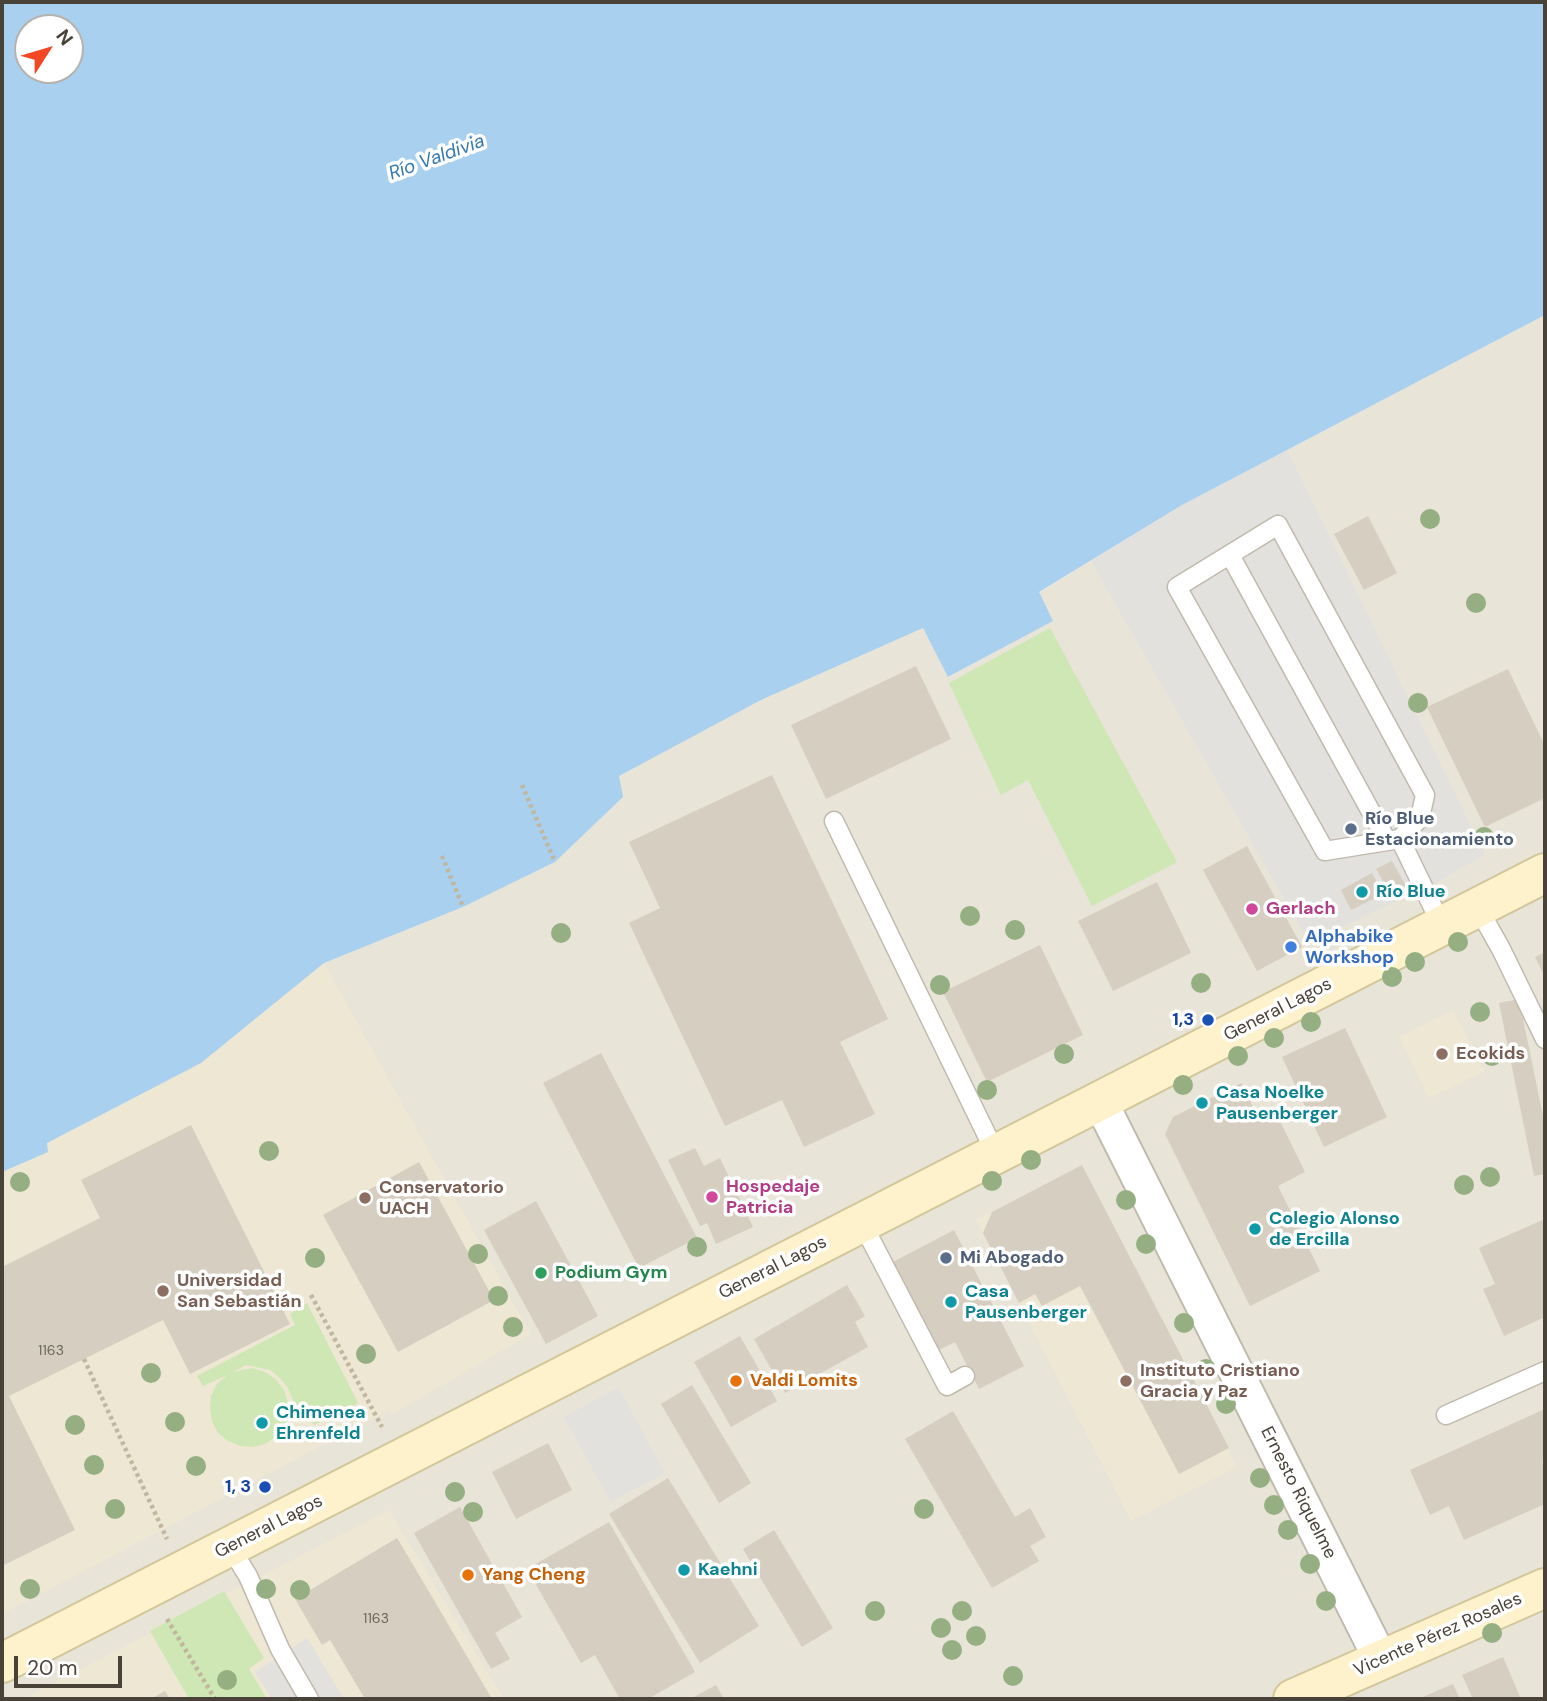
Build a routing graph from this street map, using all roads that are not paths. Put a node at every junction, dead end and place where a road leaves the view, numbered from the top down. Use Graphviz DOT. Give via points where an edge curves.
graph roads {
  1 [pos="1230,555"];
  2 [pos="834,821"];
  3 [pos="1393,840"];
  4 [pos="1545,873"];
  5 [pos="1478,908"];
  6 [pos="1442,926"];
  7 [pos="1545,1039"];
  8 [pos="1100,1101"];
  9 [pos="996,1154"];
  10 [pos="862,1223"];
  11 [pos="1545,1371"];
  12 [pos="965,1376"];
  13 [pos="1446,1415"];
  14 [pos="230,1547"];
  15 [pos="1545,1588"];
  16 [pos="2,1663"];
  17 [pos="1360,1677"];
  18 [pos="309,1699"];
  19 [pos="1293,1699"];
  1 -- 3 [label="lane"];
  1 -- 3 [label="lane" via="1278,526 1425,794 1420,818"];
  1 -- 3 [label="lane" via="1177,587 1325,851"];
  2 -- 9 [label="lane"];
  3 -- 6 [label="lane"];
  4 -- 5 [label="main road, General Lagos"];
  5 -- 6 [label="main road, General Lagos"];
  5 -- 7 [label="lane"];
  6 -- 8 [label="main road, General Lagos"];
  8 -- 9 [label="main road, General Lagos"];
  8 -- 17 [label="street, Ernesto Riquelme"];
  9 -- 10 [label="main road, General Lagos"];
  10 -- 12 [label="lane" via="947,1386"];
  10 -- 14 [label="main road, General Lagos"];
  11 -- 13 [label="lane"];
  14 -- 16 [label="main road, General Lagos"];
  14 -- 18 [label="lane"];
  15 -- 17 [label="main road, Vicente Pérez Rosales"];
  17 -- 19 [label="main road, Vicente Pérez Rosales"];
}
